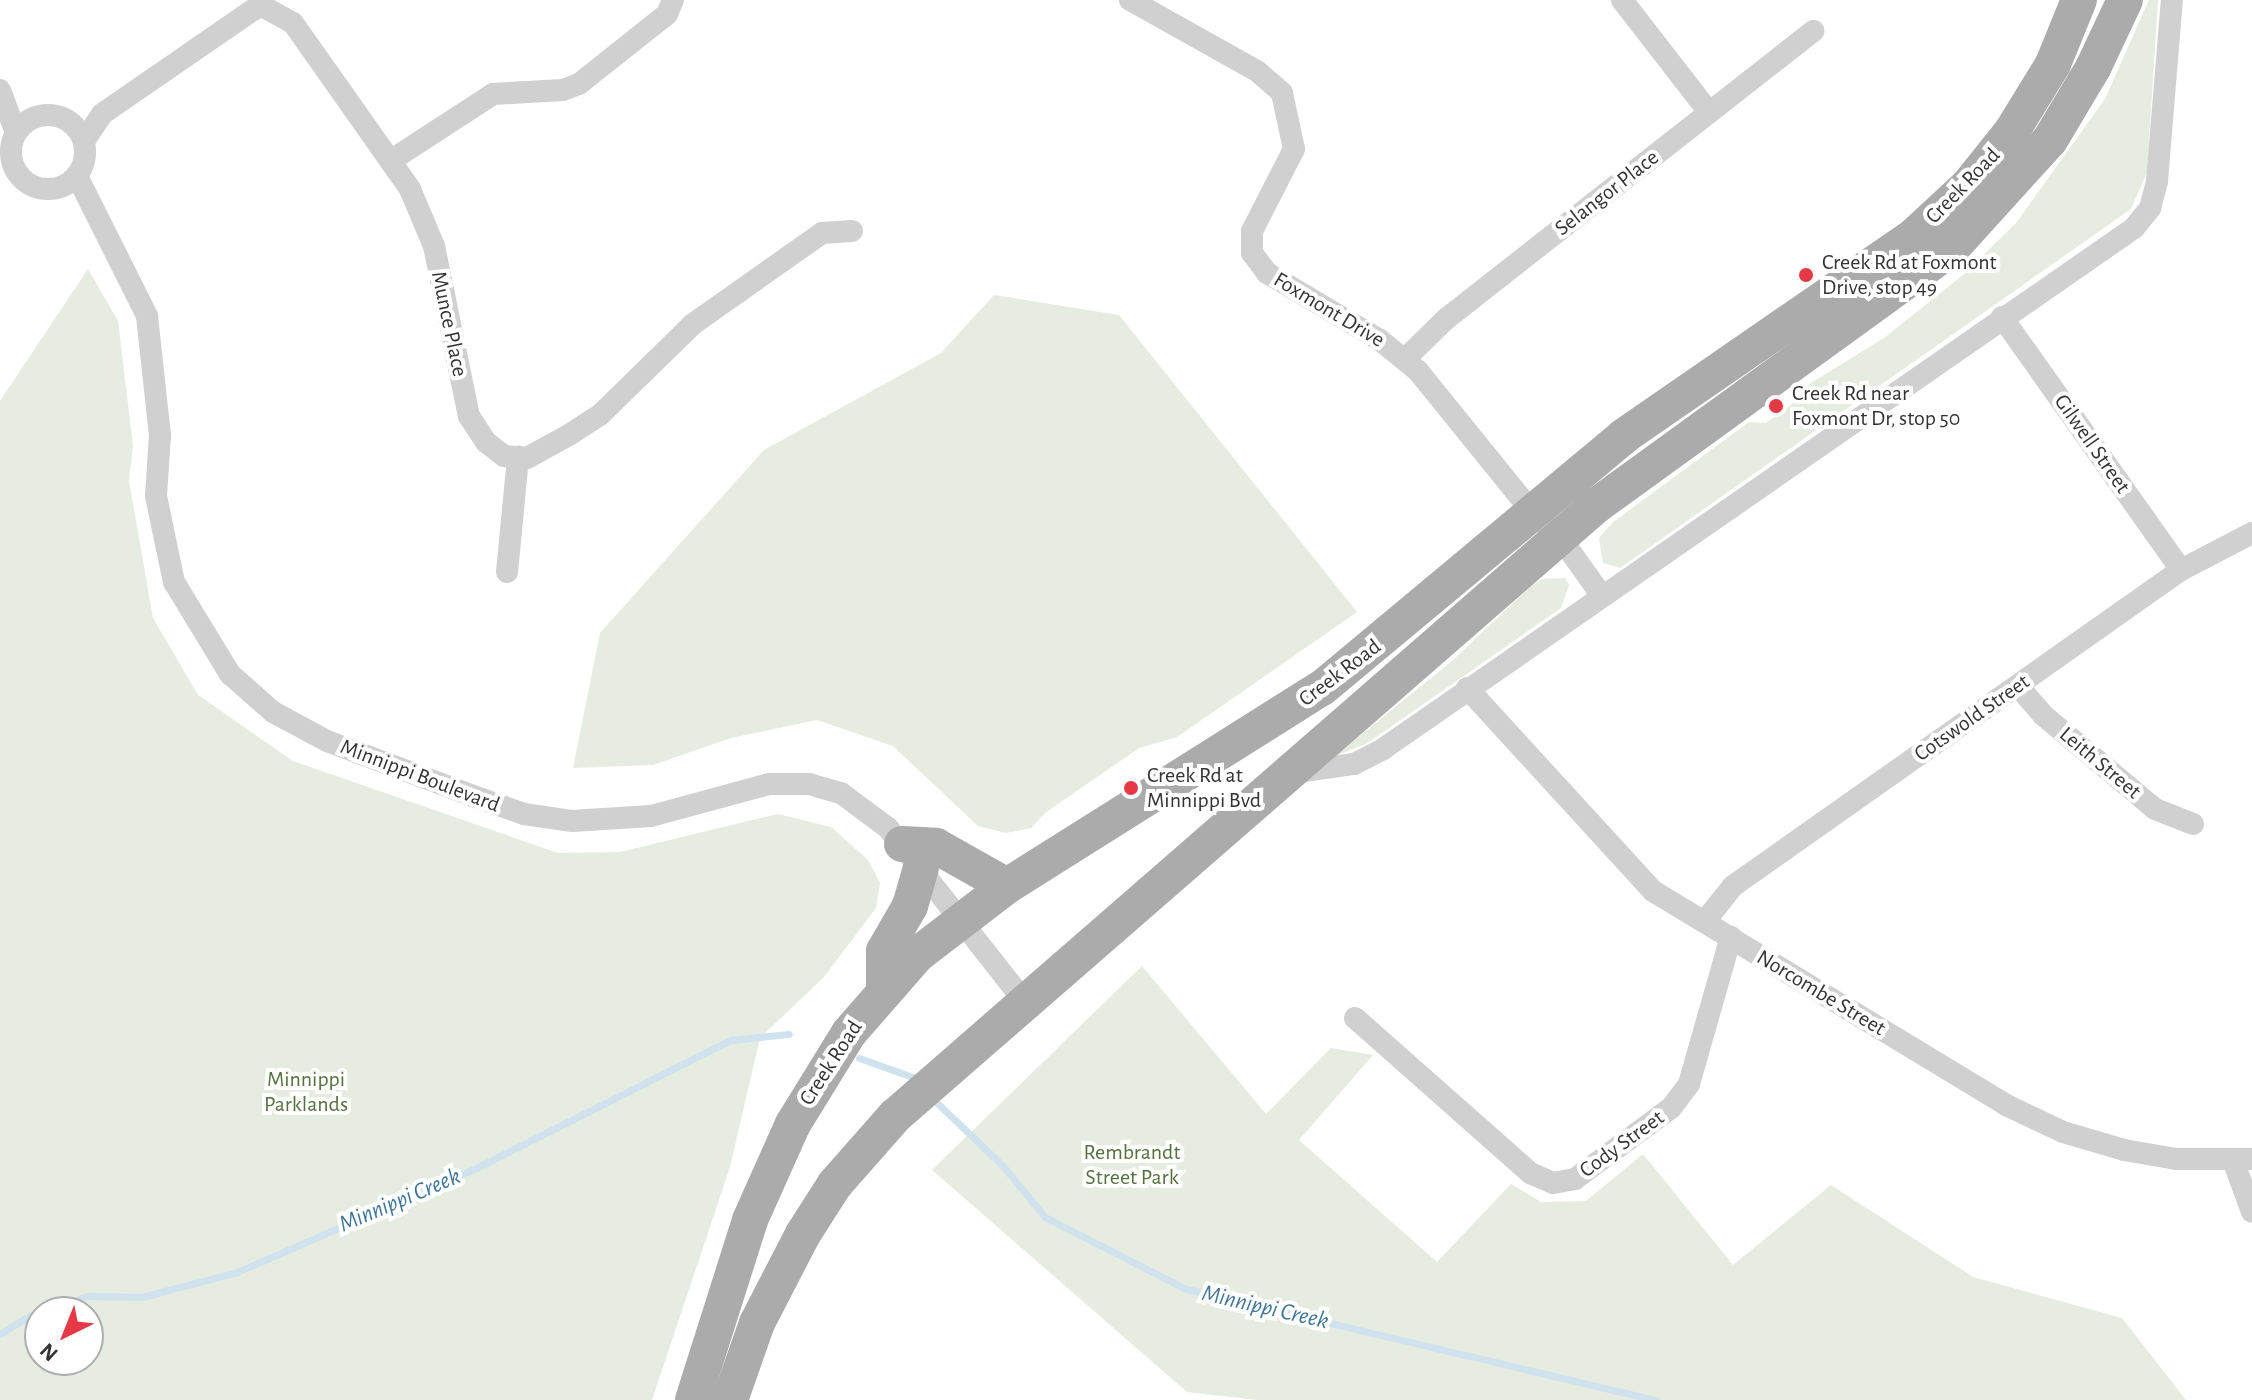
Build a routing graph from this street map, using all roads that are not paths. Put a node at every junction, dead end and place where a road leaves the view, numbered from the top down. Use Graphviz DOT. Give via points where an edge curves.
graph roads {
  1 [pos="673,0"];
  2 [pos="1130,0"];
  3 [pos="1622,0"];
  4 [pos="2079,0"];
  5 [pos="2125,0"];
  6 [pos="2172,0"];
  7 [pos="261,3"];
  8 [pos="1813,31"];
  9 [pos="2,93"];
  10 [pos="1709,112"];
  11 [pos="102,114"];
  12 [pos="58,116"];
  13 [pos="34,117"];
  14 [pos="16,133"];
  15 [pos="84,141"];
  16 [pos="390,161"];
  17 [pos="77,176"];
  18 [pos="56,188"];
  19 [pos="91,212"];
  20 [pos="852,231"];
  21 [pos="2002,317"];
  22 [pos="1405,359"];
  23 [pos="518,457"];
  24 [pos="1532,512"];
  25 [pos="2252,533"];
  26 [pos="1560,537"];
  27 [pos="2181,570"];
  28 [pos="507,572"];
  29 [pos="1602,596"];
  30 [pos="2018,686"];
  31 [pos="1467,688"];
  32 [pos="1290,773"];
  33 [pos="2193,824"];
  34 [pos="911,856"];
  35 [pos="1007,886"];
  36 [pos="961,920"];
  37 [pos="1705,921"];
  38 [pos="1731,937"];
  39 [pos="884,990"];
  40 [pos="1024,1001"];
  41 [pos="1355,1018"];
  42 [pos="2242,1159"];
  43 [pos="2252,1212"];
  44 [pos="750,1220"];
  45 [pos="803,1234"];
  46 [pos="693,1400"];
  47 [pos="730,1400"];
  1 -- 16 [label="street" via="667,14 579,84 563,90 493,94"];
  2 -- 22 [label="street, Foxmont Drive" via="1257,71 1282,93 1294,149 1252,231 1252,253 1267,273"];
  3 -- 10 [label="street"];
  4 -- 24 [label="main road, Creek Road" via="2028,108 1983,170 1944,210 1883,258 1669,402"];
  5 -- 26 [label="main road, Creek Road" via="2050,140 1976,226 1899,291 1659,456"];
  6 -- 21 [label="street" via="2160,165 2150,208 2134,228"];
  7 -- 11 [label="street, Munce Place"];
  7 -- 16 [label="street, Munce Place" via="293,23"];
  8 -- 10 [label="street, Selangor Place"];
  9 -- 13 [label="street"];
  9 -- 14 [label="street"];
  10 -- 22 [label="street, Selangor Place" via="1446,319"];
  11 -- 12 [label="street"];
  11 -- 15 [label="street, Munce Place"];
  12 -- 13 [label="street"];
  12 -- 15 [label="street"];
  13 -- 14 [label="street"];
  14 -- 18 [label="street" via="15,168 32,185"];
  15 -- 17 [label="street"];
  16 -- 23 [label="street, Munce Place" via="410,189 434,246 469,416 486,442 504,456"];
  17 -- 18 [label="street"];
  17 -- 19 [label="street, Minnippi Boulevard"];
  18 -- 19 [label="street, Minnippi Boulevard"];
  19 -- 34 [label="street, Minnippi Boulevard" via="138,289 147,316 160,435 156,496 174,582 230,674 273,712 327,741 524,814 616,821 769,784 809,784 855,800"];
  20 -- 23 [label="street" via="822,233 693,324 600,415 544,450"];
  21 -- 27 [label="street, Gilwell Street"];
  21 -- 29 [label="street"];
  22 -- 24 [label="street, Foxmont Drive"];
  23 -- 28 [label="street"];
  24 -- 26 [label="street, Foxmont Drive"];
  24 -- 35 [label="main road, Creek Road" via="1322,688"];
  25 -- 27 [label="street, Cotswold Street"];
  26 -- 29 [label="street, Foxmont Drive"];
  26 -- 32 [label="main road, Creek Road"];
  27 -- 30 [label="street, Cotswold Street"];
  29 -- 31 [label="street"];
  30 -- 33 [label="street, Leith Street" via="2043,715 2155,809"];
  30 -- 37 [label="street, Cotswold Street" via="1733,886"];
  31 -- 32 [label="street" via="1354,764"];
  31 -- 37 [label="street, Norcombe Street" via="1653,891"];
  32 -- 40 [label="main road, Creek Road"];
  34 -- 35 [label="main road" via="936,846"];
  34 -- 36 [label="street, Minnippi Boulevard"];
  34 -- 39 [label="main road" via="910,906 884,951"];
  35 -- 36 [label="main road, Creek Road"];
  36 -- 39 [label="main road, Creek Road"];
  36 -- 40 [label="street, Minnippi Boulevard"];
  37 -- 38 [label="street, Norcombe Street"];
  38 -- 41 [label="street, Cody Street" via="1689,1084 1671,1108 1575,1179 1553,1183 1530,1173"];
  38 -- 42 [label="street, Norcombe Street" via="2006,1105 2063,1132 2137,1152"];
  39 -- 44 [label="main road, Creek Road" via="812,1090"];
  40 -- 45 [label="main road, Creek Road" via="878,1134 835,1184"];
  42 -- 43 [label="street"];
  44 -- 45 [label="main road" via="782,1220"];
  44 -- 46 [label="main road, Creek Road"];
  45 -- 47 [label="main road, Creek Road" via="762,1312"];
}
